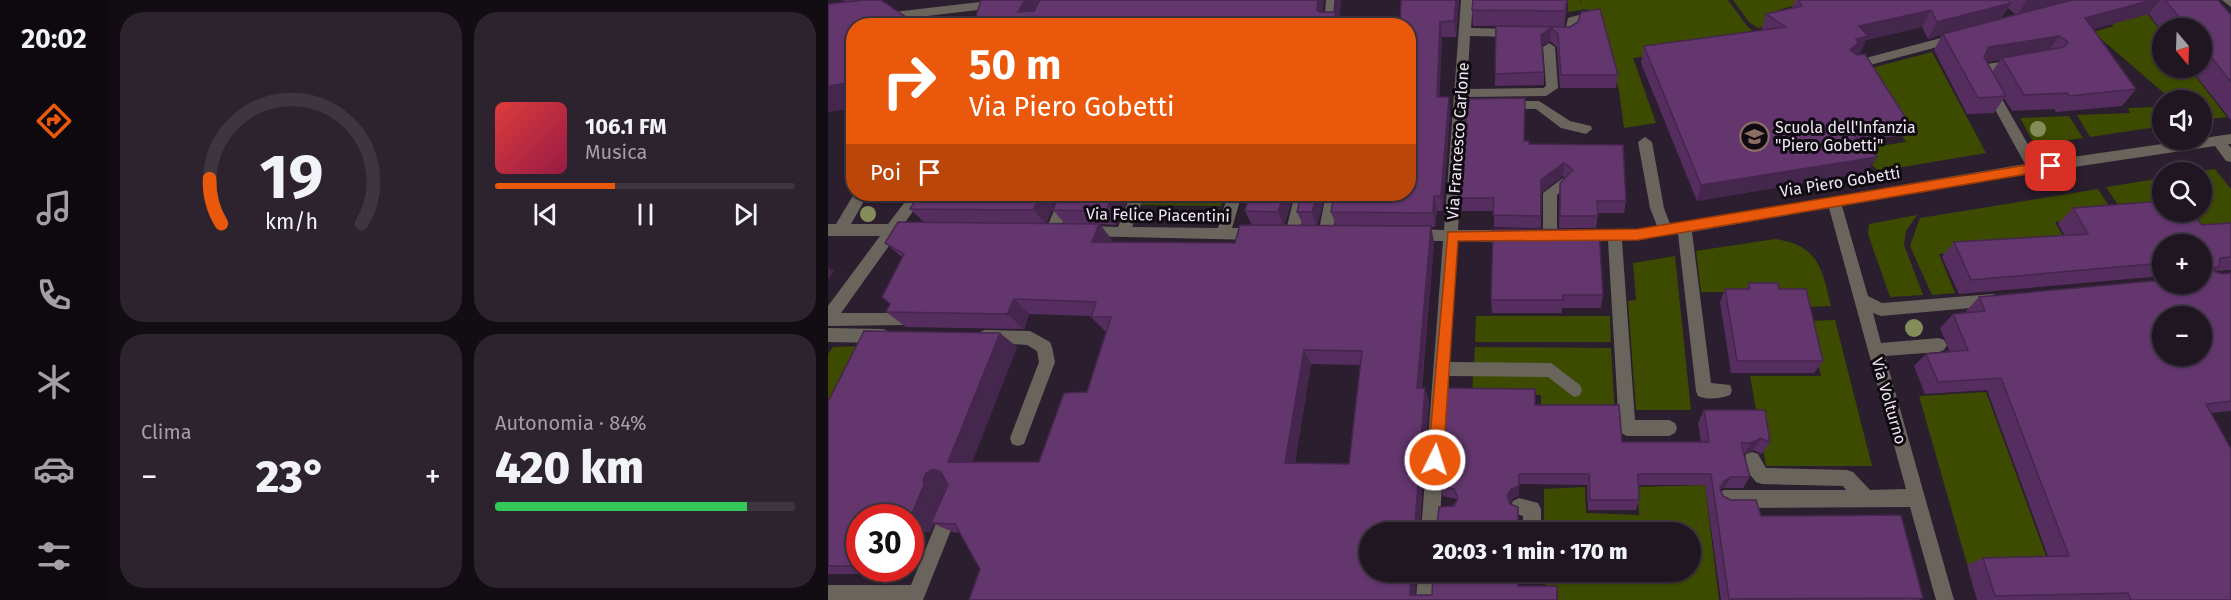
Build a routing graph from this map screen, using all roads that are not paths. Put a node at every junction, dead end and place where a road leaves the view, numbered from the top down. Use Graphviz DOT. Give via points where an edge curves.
graph roads {
  1 [pos="1028,0"];
  2 [pos="1332,0"];
  3 [pos="1467,0"];
  4 [pos="1586,17"];
  5 [pos="876,18"];
  6 [pos="1331,18"];
  7 [pos="1465,32"];
  8 [pos="1973,34"];
  9 [pos="1549,47"];
  10 [pos="2026,62"];
  11 [pos="1851,66"];
  12 [pos="1461,99"];
  13 [pos="1586,129"];
  14 [pos="2224,139"];
  15 [pos="1645,142"];
  16 [pos="2231,157"];
  17 [pos="2034,168"];
  18 [pos="1563,183"];
  19 [pos="856,201"];
  20 [pos="913,201"];
  21 [pos="1066,201"];
  22 [pos="1135,201"];
  23 [pos="1233,201"];
  24 [pos="1301,201"];
  25 [pos="1328,201"];
  26 [pos="1834,201"];
  27 [pos="1684,226"];
  28 [pos="834,230"];
  29 [pos="892,230"];
  30 [pos="1665,230"];
  31 [pos="927,231"];
  32 [pos="1123,232"];
  33 [pos="1224,233"];
  34 [pos="1303,234"];
  35 [pos="1394,235"];
  36 [pos="1452,236"];
  37 [pos="1550,236"];
  38 [pos="1615,236"];
  39 [pos="2014,298"];
  40 [pos="1865,313"];
  41 [pos="828,318"];
  42 [pos="900,320"];
  43 [pos="828,335"];
  44 [pos="899,336"];
  45 [pos="970,337"];
  46 [pos="1940,345"];
  47 [pos="1875,350"];
  48 [pos="1442,369"];
  49 [pos="1574,390"];
  50 [pos="1724,390"];
  51 [pos="1670,428"];
  52 [pos="1017,438"];
  53 [pos="1752,460"];
  54 [pos="957,495"];
  55 [pos="1917,498"];
  56 [pos="1724,499"];
  57 [pos="1867,499"];
  58 [pos="1432,506"];
  59 [pos="1450,507"];
  60 [pos="1519,507"];
  61 [pos="1431,522"];
  62 [pos="1532,522"];
  63 [pos="1426,582"];
  64 [pos="828,594"];
  65 [pos="913,597"];
  66 [pos="1425,600"];
  67 [pos="1945,600"];
  1 -- 5 [label="street"];
  2 -- 6 [label="street"];
  3 -- 7 [label="street, Via Francesco Carlone"];
  4 -- 7 [label="street" via="1572,21 1569,33"];
  7 -- 12 [label="street, Via Francesco Carlone"];
  8 -- 11 [label="street"];
  9 -- 12 [label="street" via="1552,88 1546,92"];
  10 -- 17 [label="street" via="1984,68 1981,72"];
  12 -- 13 [label="street" via="1539,105 1566,125"];
  12 -- 36 [label="street, Via Francesco Carlone"];
  14 -- 16 [label="street"];
  14 -- 17 [label="street, Via Piero Gobetti"];
  15 -- 30 [label="street"];
  17 -- 26 [label="street, Via Piero Gobetti"];
  18 -- 37 [label="street" via="1550,193"];
  19 -- 28 [label="street"];
  20 -- 29 [label="street"];
  21 -- 32 [label="street, Via Felice Piacentini" via="1058,232"];
  22 -- 32 [label="street"];
  23 -- 33 [label="street"];
  24 -- 34 [label="street"];
  25 -- 34 [label="street"];
  26 -- 27 [label="street, Via Piero Gobetti"];
  26 -- 40 [label="street, Via Volturno"];
  27 -- 30 [label="street, Via Piero Gobetti"];
  27 -- 50 [label="street" via="1704,391"];
  28 -- 29 [label="street"];
  29 -- 31 [label="street"];
  29 -- 41 [label="street"];
  30 -- 38 [label="street, Via Piero Gobetti"];
  32 -- 33 [label="street, Via Felice Piacentini"];
  33 -- 34 [label="street, Via Felice Piacentini"];
  35 -- 36 [label="street"];
  36 -- 37 [label="street, Via Piero Gobetti"];
  36 -- 48 [label="street, Via Francesco Carlone"];
  37 -- 38 [label="street, Via Piero Gobetti"];
  38 -- 51 [label="street" via="1627,428"];
  39 -- 40 [label="street" via="1881,310 1864,301"];
  40 -- 47 [label="street, Via Volturno"];
  41 -- 42 [label="street"];
  43 -- 44 [label="street"];
  45 -- 52 [label="street" via="1030,338 1044,346 1047,362"];
  46 -- 47 [label="street"];
  47 -- 55 [label="street, Via Volturno"];
  48 -- 49 [label="street" via="1551,370"];
  48 -- 58 [label="street, Via Francesco Carlone"];
  53 -- 57 [label="street" via="1762,476 1847,478"];
  54 -- 65 [label="street"];
  55 -- 57 [label="street"];
  55 -- 67 [label="street, Via Volturno"];
  56 -- 57 [label="street"];
  58 -- 59 [label="street"];
  58 -- 61 [label="street, Via Francesco Carlone"];
  60 -- 62 [label="street" via="1532,509"];
  63 -- 66 [label="street"];
  64 -- 65 [label="street"];
}
